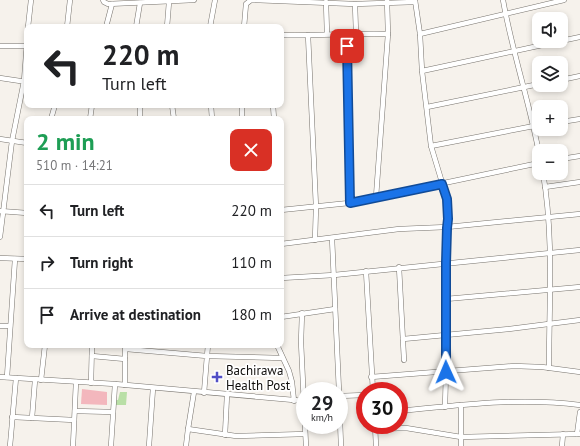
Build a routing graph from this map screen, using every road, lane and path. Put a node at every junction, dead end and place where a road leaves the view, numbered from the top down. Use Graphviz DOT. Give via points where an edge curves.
graph roads {
  1 [pos="31,0"];
  2 [pos="70,0"];
  3 [pos="103,0"];
  4 [pos="184,0"];
  5 [pos="194,0"];
  6 [pos="215,0"];
  7 [pos="503,0"];
  8 [pos="564,0"];
  9 [pos="415,1"];
  10 [pos="128,2"];
  11 [pos="169,2"];
  12 [pos="326,2"];
  13 [pos="388,2"];
  14 [pos="140,3"];
  15 [pos="112,4"];
  16 [pos="355,4"];
  17 [pos="505,13"];
  18 [pos="28,24"];
  19 [pos="67,24"];
  20 [pos="107,24"];
  21 [pos="136,24"];
  22 [pos="167,24"];
  23 [pos="211,24"];
  24 [pos="244,24"];
  25 [pos="347,33"];
  26 [pos="356,33"];
  27 [pos="327,34"];
  28 [pos="388,34"];
  29 [pos="420,34"];
  30 [pos="284,35"];
  31 [pos="308,36"];
  32 [pos="580,37"];
  33 [pos="568,40"];
  34 [pos="0,46"];
  35 [pos="24,46"];
  36 [pos="532,48"];
  37 [pos="514,52"];
  38 [pos="422,71"];
  39 [pos="580,76"];
  40 [pos="0,78"];
  41 [pos="568,79"];
  42 [pos="24,81"];
  43 [pos="532,85"];
  44 [pos="524,87"];
  45 [pos="24,90"];
  46 [pos="427,107"];
  47 [pos="532,112"];
  48 [pos="580,119"];
  49 [pos="568,121"];
  50 [pos="532,126"];
  51 [pos="0,139"];
  52 [pos="12,141"];
  53 [pos="24,142"];
  54 [pos="431,146"];
  55 [pos="580,156"];
  56 [pos="568,158"];
  57 [pos="532,165"];
  58 [pos="544,180"];
  59 [pos="580,182"];
  60 [pos="442,184"];
  61 [pos="545,187"];
  62 [pos="376,197"];
  63 [pos="350,203"];
  64 [pos="316,207"];
  65 [pos="284,210"];
  66 [pos="1,211"];
  67 [pos="24,213"];
  68 [pos="580,214"];
  69 [pos="548,217"];
  70 [pos="447,228"];
  71 [pos="0,237"];
  72 [pos="332,238"];
  73 [pos="315,240"];
  74 [pos="284,244"];
  75 [pos="580,250"];
  76 [pos="550,253"];
  77 [pos="0,258"];
  78 [pos="15,259"];
  79 [pos="24,259"];
  80 [pos="446,263"];
  81 [pos="399,267"];
  82 [pos="366,271"];
  83 [pos="334,275"];
  84 [pos="284,278"];
  85 [pos="580,287"];
  86 [pos="550,289"];
  87 [pos="446,299"];
  88 [pos="335,309"];
  89 [pos="302,313"];
  90 [pos="284,316"];
  91 [pos="580,320"];
  92 [pos="549,324"];
  93 [pos="0,326"];
  94 [pos="10,326"];
  95 [pos="446,335"];
  96 [pos="403,339"];
  97 [pos="45,348"];
  98 [pos="92,348"];
  99 [pos="125,348"];
  100 [pos="134,348"];
  101 [pos="208,348"];
  102 [pos="278,348"];
  103 [pos="92,356"];
  104 [pos="207,356"];
  105 [pos="282,358"];
  106 [pos="126,359"];
  107 [pos="404,360"];
  108 [pos="549,368"];
  109 [pos="446,372"];
  110 [pos="580,372"];
  111 [pos="0,377"];
  112 [pos="7,377"];
  113 [pos="371,377"];
  114 [pos="16,378"];
  115 [pos="35,380"];
  116 [pos="41,380"];
  117 [pos="76,382"];
  118 [pos="303,382"];
  119 [pos="339,382"];
  120 [pos="372,382"];
  121 [pos="91,383"];
  122 [pos="115,384"];
  123 [pos="125,385"];
  124 [pos="154,388"];
  125 [pos="194,392"];
  126 [pos="204,393"];
  127 [pos="227,395"];
  128 [pos="294,401"];
  129 [pos="461,405"];
  130 [pos="580,405"];
  131 [pos="445,407"];
  132 [pos="408,410"];
  133 [pos="75,411"];
  134 [pos="113,412"];
  135 [pos="580,412"];
  136 [pos="12,417"];
  137 [pos="32,418"];
  138 [pos="74,420"];
  139 [pos="408,428"];
  140 [pos="188,429"];
  141 [pos="305,434"];
  142 [pos="341,434"];
  143 [pos="375,434"];
  144 [pos="563,434"];
  145 [pos="579,434"];
  146 [pos="225,435"];
  147 [pos="461,437"];
  148 [pos="10,446"];
  149 [pos="73,446"];
  150 [pos="111,446"];
  151 [pos="149,446"];
  152 [pos="186,446"];
  153 [pos="306,446"];
  154 [pos="341,446"];
  155 [pos="376,446"];
  156 [pos="460,446"];
  157 [pos="562,446"];
  1 -- 18 [label="street"];
  2 -- 19 [label="street"];
  3 -- 15 [label="street"];
  4 -- 5 [label="street"];
  4 -- 11 [label="street"];
  6 -- 23 [label="street"];
  7 -- 17 [label="street"];
  8 -- 17 [label="street"];
  9 -- 13 [label="street"];
  9 -- 29 [label="street"];
  10 -- 14 [label="street"];
  10 -- 15 [label="street"];
  11 -- 14 [label="street"];
  11 -- 22 [label="street"];
  12 -- 16 [label="street"];
  12 -- 24 [label="street" via="248,1"];
  12 -- 27 [label="street"];
  13 -- 16 [label="street"];
  13 -- 28 [label="street"];
  14 -- 21 [label="street"];
  15 -- 20 [label="street"];
  16 -- 26 [label="street"];
  17 -- 29 [label="street"];
  17 -- 37 [label="street"];
  25 -- 26 [label="street"];
  25 -- 27 [label="street"];
  25 -- 63 [label="street"];
  26 -- 28 [label="street"];
  27 -- 31 [label="street"];
  28 -- 62 [label="street"];
  29 -- 38 [label="street"];
  30 -- 31 [label="street"];
  31 -- 64 [label="street"];
  32 -- 33 [label="street"];
  34 -- 35 [label="street"];
  36 -- 37 [label="street"];
  37 -- 38 [label="street"];
  37 -- 44 [label="street"];
  38 -- 46 [label="street"];
  39 -- 41 [label="street"];
  40 -- 42 [label="street"];
  43 -- 44 [label="street"];
  44 -- 46 [label="street"];
  44 -- 47 [label="street"];
  45 -- 52 [label="street"];
  46 -- 54 [label="street"];
  48 -- 49 [label="street"];
  50 -- 54 [label="street"];
  51 -- 52 [label="street"];
  52 -- 53 [label="street"];
  52 -- 66 [label="street"];
  54 -- 60 [label="street"];
  55 -- 56 [label="street"];
  57 -- 60 [label="street"];
  58 -- 61 [label="street"];
  59 -- 61 [label="street"];
  60 -- 62 [label="street"];
  60 -- 70 [label="street" via="447,199"];
  61 -- 69 [label="street"];
  62 -- 63 [label="street"];
  63 -- 64 [label="street"];
  64 -- 65 [label="street"];
  64 -- 73 [label="street"];
  66 -- 67 [label="street"];
  66 -- 71 [label="street"];
  68 -- 69 [label="street"];
  69 -- 70 [label="street"];
  69 -- 76 [label="street"];
  70 -- 72 [label="street" via="399,229"];
  70 -- 80 [label="street"];
  72 -- 73 [label="street"];
  72 -- 83 [label="street"];
  73 -- 74 [label="street"];
  75 -- 76 [label="street"];
  76 -- 80 [label="street"];
  76 -- 86 [label="street"];
  77 -- 78 [label="street"];
  78 -- 79 [label="street"];
  78 -- 94 [label="street"];
  80 -- 81 [label="street"];
  80 -- 87 [label="street"];
  81 -- 82 [label="street"];
  81 -- 96 [label="street"];
  82 -- 83 [label="street"];
  82 -- 113 [label="street"];
  83 -- 84 [label="street"];
  83 -- 88 [label="street"];
  85 -- 86 [label="street"];
  86 -- 87 [label="street"];
  86 -- 92 [label="street"];
  87 -- 95 [label="street"];
  88 -- 89 [label="street"];
  88 -- 119 [label="street"];
  89 -- 90 [label="street"];
  89 -- 118 [label="street"];
  91 -- 92 [label="street"];
  92 -- 95 [label="street"];
  92 -- 108 [label="street"];
  93 -- 94 [label="street"];
  94 -- 112 [label="street"];
  95 -- 96 [label="street"];
  95 -- 109 [label="street"];
  96 -- 107 [label="street"];
  97 -- 116 [label="street"];
  98 -- 103 [label="street"];
  99 -- 106 [label="street"];
  100 -- 104 [label="street"];
  101 -- 104 [label="street"];
  102 -- 105 [label="street"];
  103 -- 106 [label="street"];
  103 -- 121 [label="street"];
  104 -- 105 [label="street"];
  104 -- 126 [label="street"];
  105 -- 128 [label="street" via="291,376"];
  106 -- 123 [label="street"];
  108 -- 109 [label="street" via="514,366"];
  108 -- 110 [label="street"];
  109 -- 113 [label="street"];
  109 -- 131 [label="street"];
  111 -- 112 [label="street"];
  112 -- 114 [label="street"];
  113 -- 120 [label="street"];
  114 -- 115 [label="street"];
  114 -- 136 [label="street"];
  115 -- 116 [label="street"];
  115 -- 137 [label="street"];
  116 -- 117 [label="street"];
  117 -- 121 [label="street"];
  117 -- 133 [label="street"];
  121 -- 122 [label="street"];
  122 -- 123 [label="street"];
  122 -- 134 [label="street"];
  123 -- 124 [label="street"];
  124 -- 125 [label="street"];
  124 -- 151 [label="street"];
  125 -- 126 [label="street"];
  125 -- 140 [label="street"];
  126 -- 127 [label="street"];
  127 -- 128 [label="street"];
  127 -- 146 [label="street"];
  129 -- 130 [label="street" via="533,401"];
  129 -- 131 [label="street"];
  129 -- 147 [label="street"];
  131 -- 132 [label="street"];
  133 -- 134 [label="street"];
  133 -- 138 [label="street"];
  134 -- 150 [label="street"];
  135 -- 145 [label="street"];
  136 -- 137 [label="street"];
  136 -- 148 [label="street"];
  137 -- 138 [label="street"];
  138 -- 149 [label="street"];
  139 -- 147 [label="street"];
  140 -- 146 [label="street"];
  140 -- 152 [label="street"];
  141 -- 146 [label="street"];
  141 -- 153 [label="street"];
  142 -- 154 [label="street"];
  143 -- 155 [label="street"];
  144 -- 145 [label="street"];
  144 -- 147 [label="street"];
  144 -- 157 [label="street"];
  147 -- 156 [label="street"];
}
